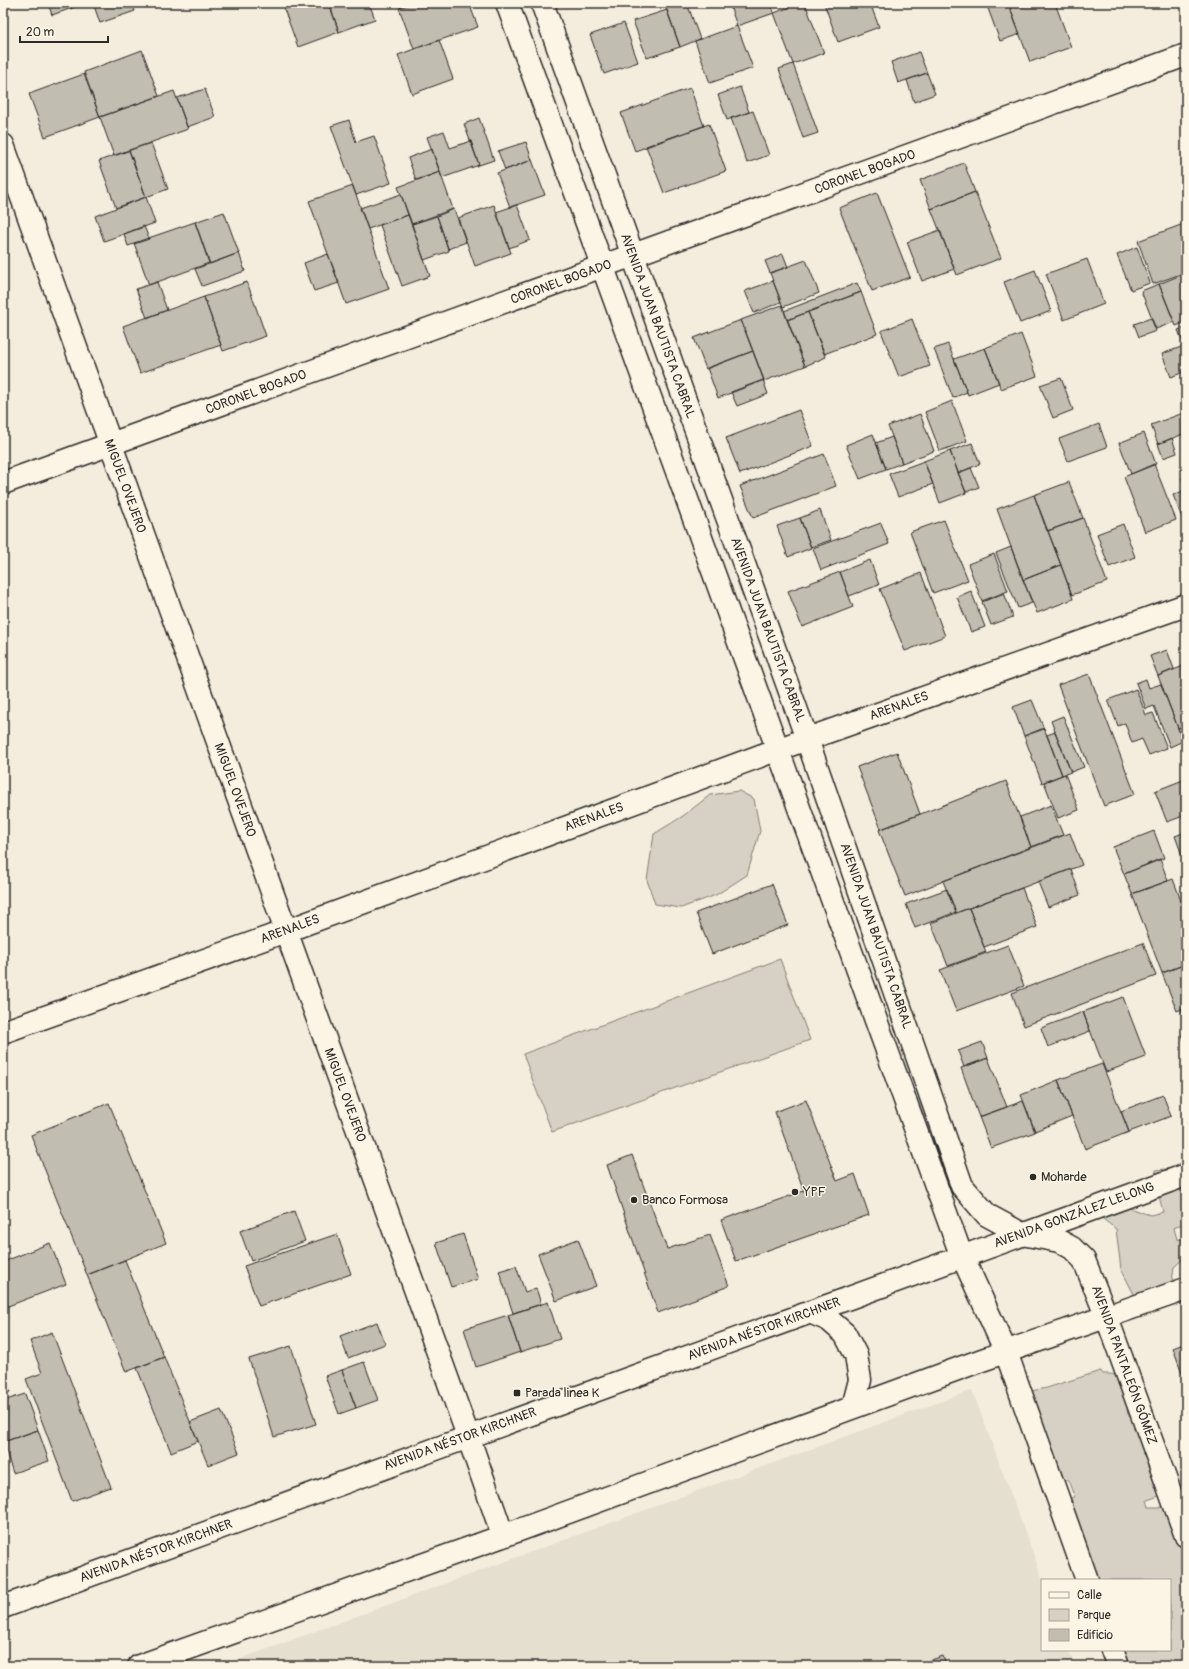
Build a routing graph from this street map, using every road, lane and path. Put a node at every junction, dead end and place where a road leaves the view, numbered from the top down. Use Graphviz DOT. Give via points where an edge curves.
graph roads {
  1 [pos="507,3"];
  2 [pos="542,3"];
  3 [pos="1186,56"];
  4 [pos="3,145"];
  5 [pos="632,256"];
  6 [pos="603,267"];
  7 [pos="111,444"];
  8 [pos="3,483"];
  9 [pos="1186,605"];
  10 [pos="807,739"];
  11 [pos="778,749"];
  12 [pos="286,931"];
  13 [pos="3,1032"];
  14 [pos="1186,1175"];
  15 [pos="1022,1234"];
  16 [pos="962,1256"];
  17 [pos="1186,1289"];
  18 [pos="810,1312"];
  19 [pos="1107,1318"];
  20 [pos="1006,1352"];
  21 [pos="853,1407"];
  22 [pos="468,1436"];
  23 [pos="503,1536"];
  24 [pos="1186,1536"];
  25 [pos="1087,1579"];
  26 [pos="3,1607"];
  27 [pos="1112,1651"];
  28 [pos="139,1666"];
  29 [pos="1118,1666"];
  1 -- 6 [label="main road, AVENIDA JUAN BAUTISTA CABRAL"];
  2 -- 5 [label="main road, AVENIDA JUAN BAUTISTA CABRAL"];
  3 -- 5 [label="main road, CORONEL BOGADO"];
  4 -- 7 [label="main road, MIGUEL OVEJERO"];
  5 -- 6 [label="main road, CORONEL BOGADO"];
  5 -- 10 [label="main road, AVENIDA JUAN BAUTISTA CABRAL"];
  6 -- 7 [label="main road, CORONEL BOGADO"];
  6 -- 11 [label="main road, AVENIDA JUAN BAUTISTA CABRAL"];
  7 -- 8 [label="main road, CORONEL BOGADO"];
  7 -- 12 [label="main road, MIGUEL OVEJERO"];
  9 -- 10 [label="main road, ARENALES"];
  10 -- 11 [label="main road, ARENALES"];
  10 -- 15 [label="main road, AVENIDA JUAN BAUTISTA CABRAL" via="962,1186 987,1215"];
  11 -- 12 [label="main road, ARENALES"];
  11 -- 16 [label="main road, AVENIDA JUAN BAUTISTA CABRAL"];
  12 -- 13 [label="main road, ARENALES"];
  12 -- 22 [label="main road, MIGUEL OVEJERO"];
  14 -- 15 [label="main road, AVENIDA GONZÁLEZ LELONG"];
  15 -- 16 [label="main road, AVENIDA GONZÁLEZ LELONG"];
  15 -- 19 [label="main road, AVENIDA PANTALEÓN GÓMEZ" via="1059,1241 1072,1248 1084,1260"];
  16 -- 18 [label="main road, AVENIDA NÉSTOR KIRCHNER"];
  16 -- 20 [label="main road"];
  17 -- 19 [label="main road"];
  18 -- 21 [label="main road" via="829,1320 845,1334 856,1355 860,1380"];
  18 -- 22 [label="main road, AVENIDA NÉSTOR KIRCHNER"];
  19 -- 20 [label="main road"];
  19 -- 24 [label="main road, AVENIDA PANTALEÓN GÓMEZ"];
  20 -- 21 [label="main road"];
  20 -- 25 [label="main road"];
  21 -- 23 [label="main road"];
  22 -- 23 [label="main road, MIGUEL OVEJERO"];
  22 -- 26 [label="main road, AVENIDA NÉSTOR KIRCHNER"];
  23 -- 28 [label="main road"];
  27 -- 29 [label="main road"];
}
